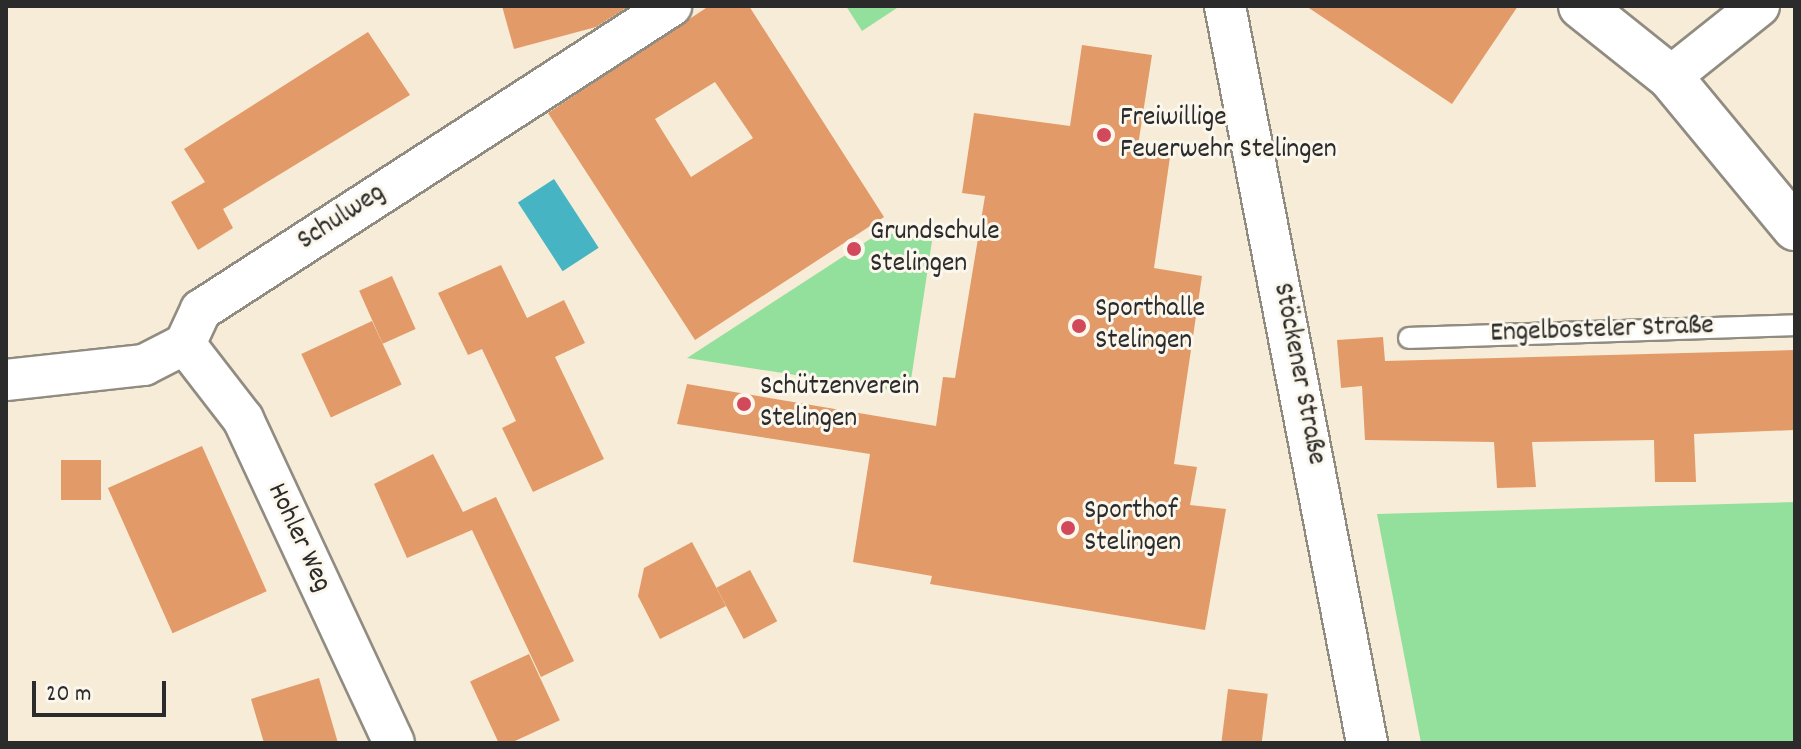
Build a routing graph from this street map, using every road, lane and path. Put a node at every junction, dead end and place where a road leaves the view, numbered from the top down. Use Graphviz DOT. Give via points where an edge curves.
graph roads {
  1 [pos="671,6"];
  2 [pos="1225,6"];
  3 [pos="1581,6"];
  4 [pos="1759,6"];
  5 [pos="1670,77"];
  6 [pos="1795,228"];
  7 [pos="1795,325"];
  8 [pos="1409,338"];
  9 [pos="185,344"];
  10 [pos="6,380"];
  11 [pos="394,743"];
  12 [pos="1367,743"];
  1 -- 9 [label="street, Schulweg" via="201,310"];
  2 -- 12 [label="street, Stöckener Straße"];
  3 -- 5 [label="street"];
  4 -- 5 [label="street"];
  5 -- 6 [label="street"];
  7 -- 8 [label="lane, Engelbosteler Straße"];
  9 -- 10 [label="street" via="144,365"];
  9 -- 11 [label="street, Hohler Weg" via="243,419"];
}
